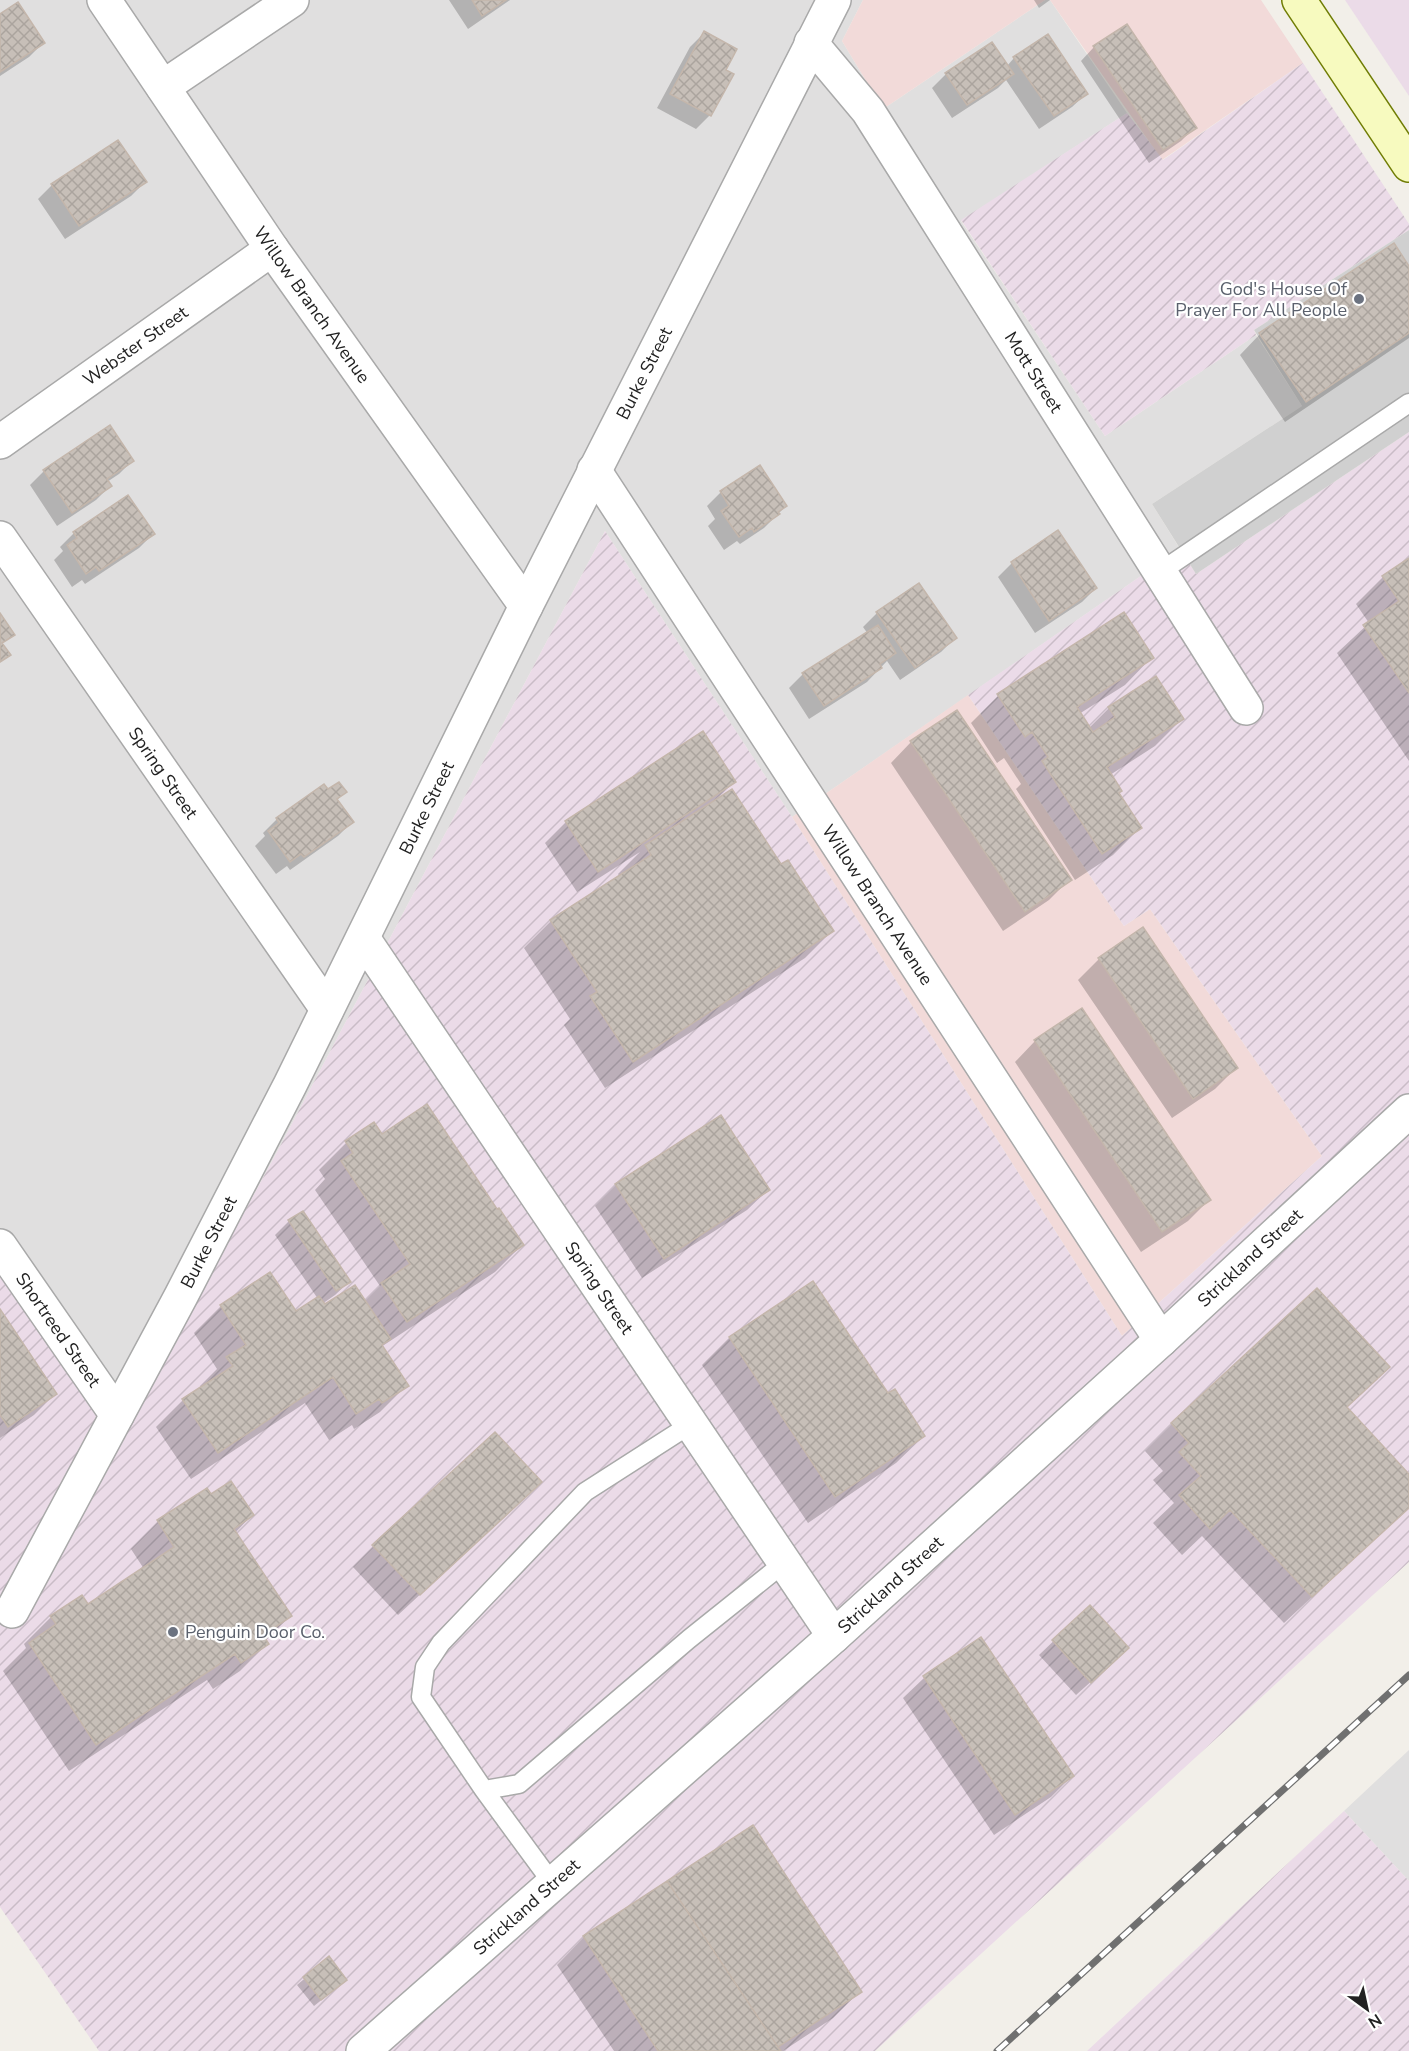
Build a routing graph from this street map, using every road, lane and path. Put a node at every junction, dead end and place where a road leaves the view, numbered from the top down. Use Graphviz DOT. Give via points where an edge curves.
graph roads {
  1 [pos="104,0"];
  2 [pos="292,0"];
  3 [pos="834,0"];
  4 [pos="1299,0"];
  5 [pos="812,43"];
  6 [pos="163,87"];
  7 [pos="1409,165"];
  8 [pos="272,249"];
  9 [pos="1409,403"];
  10 [pos="0,442"];
  11 [pos="594,470"];
  12 [pos="0,538"];
  13 [pos="1160,572"];
  14 [pos="526,606"];
  15 [pos="1246,708"];
  16 [pos="363,938"];
  17 [pos="327,1009"];
  18 [pos="1409,1112"];
  19 [pos="0,1246"];
  20 [pos="1161,1340"];
  21 [pos="117,1415"];
  22 [pos="691,1424"];
  23 [pos="784,1563"];
  24 [pos="12,1611"];
  25 [pos="834,1636"];
  26 [pos="484,1790"];
  27 [pos="554,1884"];
  28 [pos="363,2051"];
  1 -- 6 [label="street, Willow Branch Avenue"];
  2 -- 6 [label="street"];
  3 -- 5 [label="street, Burke Street"];
  4 -- 7 [label="main road"];
  5 -- 11 [label="street, Burke Street"];
  5 -- 13 [label="street, Mott Street" via="868,111"];
  6 -- 8 [label="street, Willow Branch Avenue"];
  8 -- 10 [label="street, Webster Street"];
  8 -- 14 [label="street, Willow Branch Avenue"];
  9 -- 13 [label="lane"];
  11 -- 14 [label="street, Burke Street"];
  11 -- 20 [label="street, Willow Branch Avenue"];
  12 -- 17 [label="street, Spring Street"];
  13 -- 15 [label="street, Mott Street"];
  14 -- 16 [label="street, Burke Street"];
  16 -- 17 [label="street, Burke Street"];
  16 -- 22 [label="street, Spring Street"];
  17 -- 21 [label="street, Burke Street"];
  18 -- 20 [label="street, Strickland Street"];
  19 -- 21 [label="street, Shortreed Street"];
  20 -- 25 [label="street, Strickland Street"];
  21 -- 24 [label="street, Burke Street"];
  22 -- 23 [label="street, Spring Street"];
  22 -- 26 [label="lane" via="585,1492 441,1643 425,1667 421,1696"];
  23 -- 25 [label="street, Spring Street"];
  23 -- 26 [label="lane" via="519,1784"];
  25 -- 27 [label="street, Strickland Street"];
  26 -- 27 [label="lane"];
  27 -- 28 [label="street, Strickland Street"];
}
